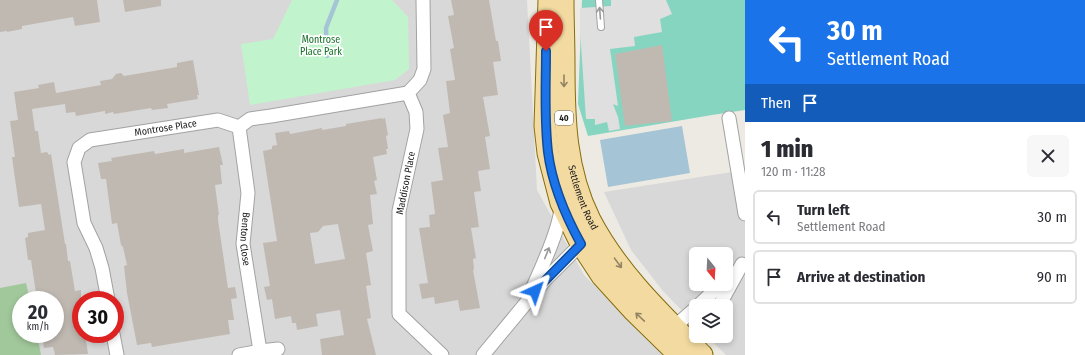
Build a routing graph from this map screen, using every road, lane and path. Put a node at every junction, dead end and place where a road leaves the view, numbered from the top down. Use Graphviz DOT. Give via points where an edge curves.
graph roads {
  1 [pos="423,0"];
  2 [pos="549,0"];
  3 [pos="563,0"];
  4 [pos="599,0"];
  5 [pos="601,27"];
  6 [pos="408,93"];
  7 [pos="729,118"];
  8 [pos="239,127"];
  9 [pos="561,203"];
  10 [pos="745,214"];
  11 [pos="596,230"];
  12 [pos="581,244"];
  13 [pos="744,262"];
  14 [pos="733,272"];
  15 [pos="106,291"];
  16 [pos="714,291"];
  17 [pos="632,296"];
  18 [pos="705,299"];
  19 [pos="723,299"];
  20 [pos="526,302"];
  21 [pos="689,323"];
  22 [pos="681,339"];
  23 [pos="115,343"];
  24 [pos="278,349"];
  25 [pos="260,351"];
  26 [pos="117,355"];
  27 [pos="239,355"];
  28 [pos="442,355"];
  29 [pos="483,355"];
  30 [pos="702,355"];
  1 -- 6 [label="street" via="424,70 420,80"];
  2 -- 9 [label="main road, Settlement Road / 40" via="545,126 548,154"];
  3 -- 11 [label="main road, Settlement Road / 40, one-way" via="566,134 575,179 586,211"];
  5 -- 4 [label="lane, one-way"];
  6 -- 8 [label="street" via="254,118"];
  6 -- 28 [label="street, Maddison Place" via="416,112 417,129 399,210 399,314"];
  7 -- 10 [label="street"];
  8 -- 15 [label="street, Montrose Place" via="218,120 90,140 79,148 74,162 84,223 96,248"];
  8 -- 25 [label="street, Benton Close" via="248,193 243,244"];
  9 -- 12 [label="main road, Settlement Road / 40"];
  20 -- 9 [label="street, one-way" via="557,227"];
  11 -- 12 [label="street"];
  11 -- 17 [label="main road, Settlement Road / 40, one-way" via="617,263"];
  12 -- 17 [label="main road, Settlement Road / 40" via="602,276"];
  12 -- 20 [label="street"];
  13 -- 14 [label="street"];
  13 -- 19 [label="street"];
  16 -- 18 [label="street"];
  17 -- 22 [label="main road, Settlement Road / 40"];
  20 -- 29 [label="street"];
  21 -- 22 [label="street"];
  22 -- 30 [label="main road, Settlement Road / 40"];
  23 -- 26 [label="street"];
  24 -- 25 [label="street"];
  25 -- 27 [label="street"];
}
